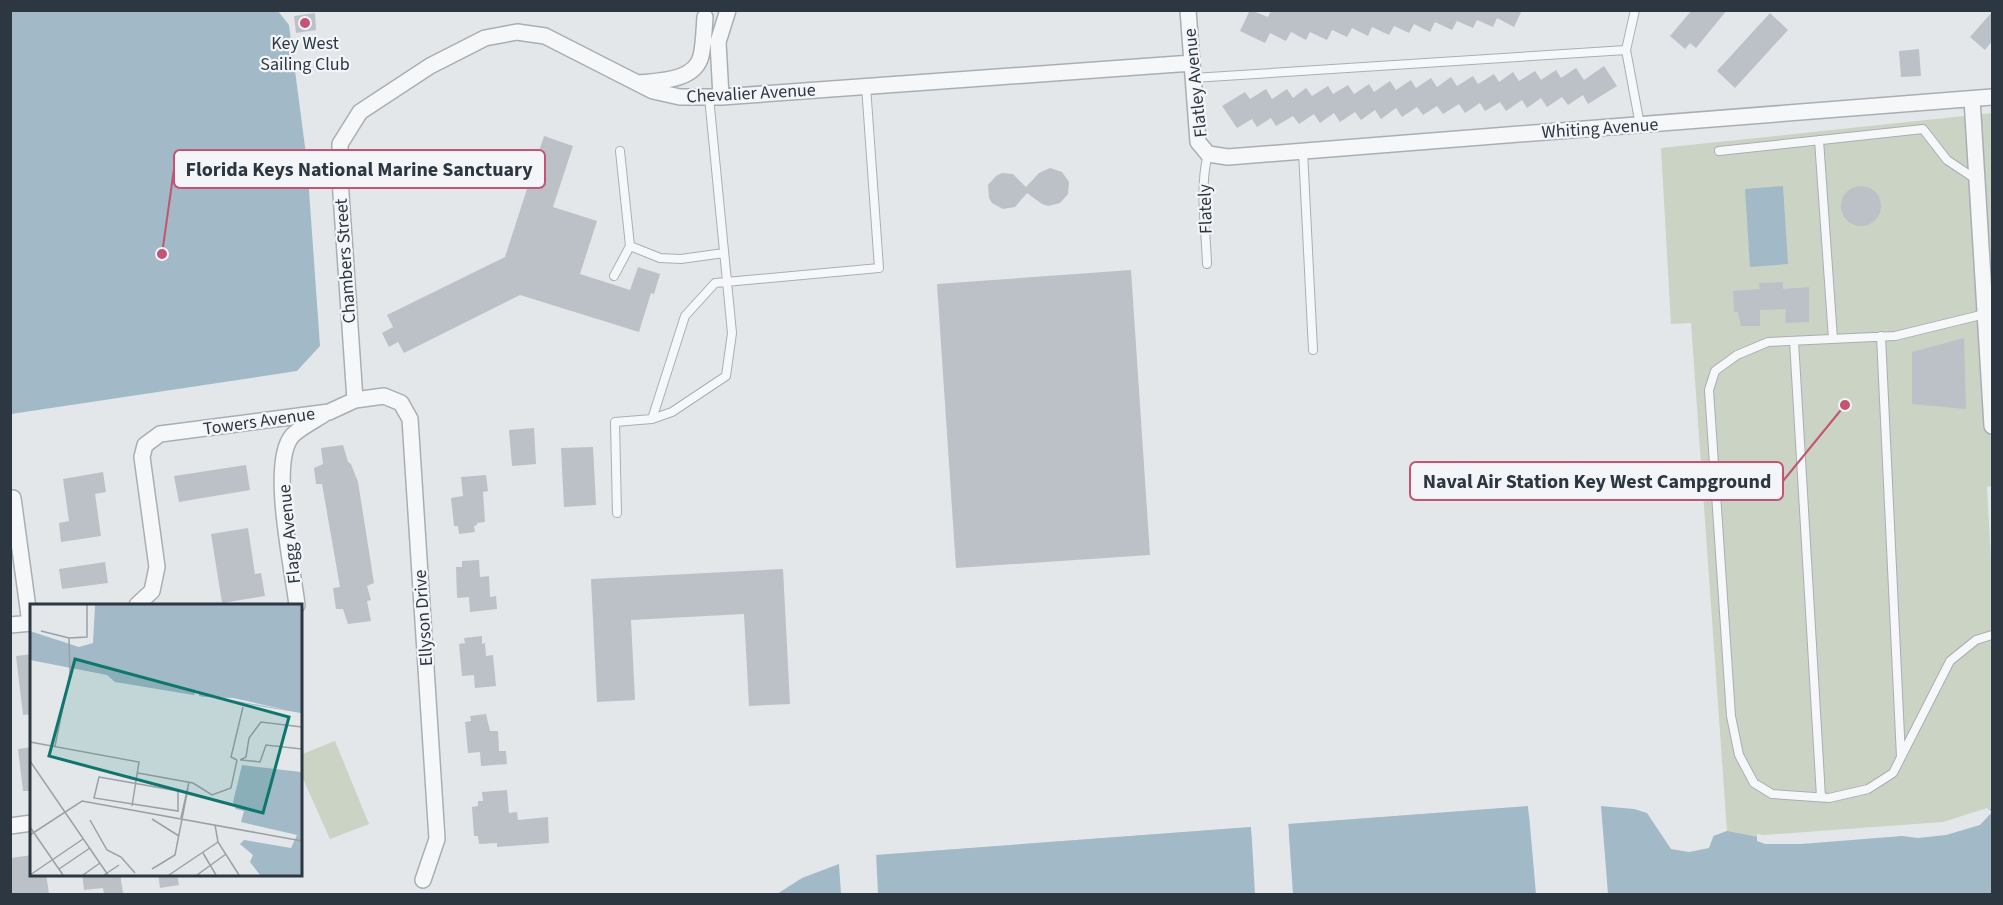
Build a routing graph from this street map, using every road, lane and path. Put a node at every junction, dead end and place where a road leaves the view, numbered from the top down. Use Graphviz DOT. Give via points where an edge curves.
graph roads {
  1 [pos="728,10"];
  2 [pos="1188,10"];
  3 [pos="1635,10"];
  4 [pos="705,14"];
  5 [pos="718,42"];
  6 [pos="1626,50"];
  7 [pos="1193,70"];
  8 [pos="639,84"];
  9 [pos="866,86"];
  10 [pos="715,97"];
  11 [pos="1992,97"];
  12 [pos="1972,99"];
  13 [pos="351,124"];
  14 [pos="1640,125"];
  15 [pos="1819,140"];
  16 [pos="620,151"];
  17 [pos="1303,151"];
  18 [pos="1719,151"];
  19 [pos="1208,154"];
  20 [pos="1977,180"];
  21 [pos="630,246"];
  22 [pos="724,253"];
  23 [pos="1207,264"];
  24 [pos="614,276"];
  25 [pos="727,282"];
  26 [pos="1985,314"];
  27 [pos="1881,336"];
  28 [pos="1833,339"];
  29 [pos="1794,341"];
  30 [pos="1313,350"];
  31 [pos="355,400"];
  32 [pos="329,411"];
  33 [pos="652,419"];
  34 [pos="1992,426"];
  35 [pos="13,498"];
  36 [pos="616,513"];
  37 [pos="138,604"];
  38 [pos="297,604"];
  39 [pos="30,616"];
  40 [pos="30,623"];
  41 [pos="10,625"];
  42 [pos="1992,635"];
  43 [pos="1901,758"];
  44 [pos="1821,797"];
  45 [pos="30,823"];
  46 [pos="10,826"];
  47 [pos="423,880"];
  1 -- 5 [label="street"];
  2 -- 7 [label="street, Flatley Avenue"];
  3 -- 6 [label="lane"];
  4 -- 5 [label="street"];
  4 -- 8 [label="street" via="700,58 688,73 674,80"];
  5 -- 10 [label="street"];
  6 -- 7 [label="lane"];
  6 -- 14 [label="lane"];
  7 -- 9 [label="street, Chevalier Avenue"];
  7 -- 19 [label="street, Flatley Avenue" via="1198,142"];
  8 -- 10 [label="street, Chevalier Avenue" via="680,97"];
  8 -- 13 [label="street, Chevalier Avenue" via="545,36 517,32 485,38 430,66 360,112"];
  9 -- 10 [label="street, Chevalier Avenue"];
  9 -- 25 [label="lane" via="879,268"];
  10 -- 22 [label="lane"];
  11 -- 12 [label="street, Whiting Avenue"];
  12 -- 14 [label="street, Whiting Avenue"];
  12 -- 20 [label="street"];
  13 -- 31 [label="street, Chambers Street" via="340,144 340,179"];
  14 -- 17 [label="street, Whiting Avenue"];
  15 -- 18 [label="lane"];
  15 -- 20 [label="lane" via="1923,129 1947,160"];
  15 -- 28 [label="lane"];
  16 -- 21 [label="lane"];
  17 -- 19 [label="street, Whiting Avenue" via="1228,157"];
  17 -- 30 [label="lane"];
  19 -- 23 [label="lane, Flately" via="1204,166"];
  20 -- 26 [label="street"];
  21 -- 22 [label="lane" via="660,258"];
  21 -- 24 [label="lane"];
  22 -- 25 [label="lane"];
  25 -- 33 [label="lane" via="715,284 685,316"];
  25 -- 33 [label="lane" via="732,333 726,376 672,412"];
  26 -- 27 [label="lane"];
  26 -- 34 [label="street"];
  27 -- 28 [label="lane"];
  27 -- 43 [label="lane"];
  28 -- 29 [label="lane"];
  29 -- 44 [label="lane"];
  29 -- 44 [label="lane" via="1768,342 1737,355 1714,371 1709,390 1731,716 1739,755 1754,783 1772,794"];
  31 -- 32 [label="street, Towers Avenue"];
  31 -- 47 [label="street, Ellyson Drive" via="384,396 401,403 410,419 437,839"];
  32 -- 37 [label="street, Towers Avenue" via="160,434 145,445 142,457 157,567 152,591"];
  32 -- 38 [label="street, Flagg Avenue" via="292,436 284,455 281,490"];
  33 -- 36 [label="lane" via="615,422"];
  35 -- 39 [label="street"];
  40 -- 41 [label="street"];
  42 -- 43 [label="lane" via="1976,640 1950,661"];
  43 -- 44 [label="lane" via="1893,773 1868,789"];
  45 -- 46 [label="street"];
}
